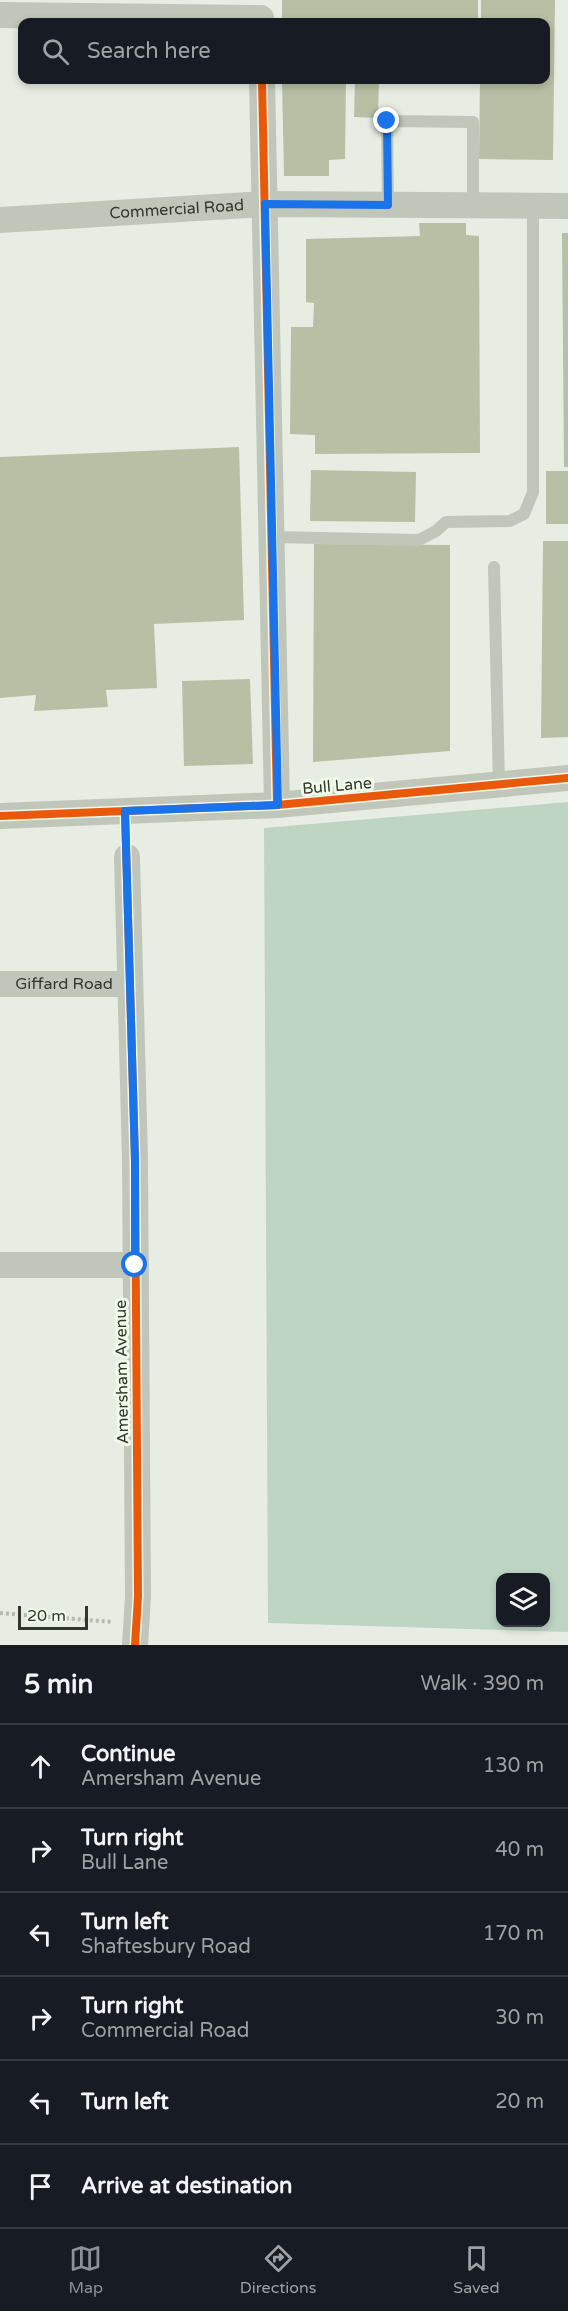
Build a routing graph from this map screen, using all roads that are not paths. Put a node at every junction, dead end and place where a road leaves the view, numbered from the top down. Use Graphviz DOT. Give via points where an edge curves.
graph roads {
  1 [pos="261,14"];
  2 [pos="0,15"];
  3 [pos="262,84"];
  4 [pos="265,204"];
  5 [pos="388,205"];
  6 [pos="472,205"];
  7 [pos="533,205"];
  8 [pos="568,206"];
  9 [pos="0,220"];
  10 [pos="272,537"];
  11 [pos="494,567"];
  12 [pos="568,778"];
  13 [pos="499,785"];
  14 [pos="278,805"];
  15 [pos="0,816"];
  16 [pos="127,857"];
  17 [pos="0,984"];
  18 [pos="129,984"];
  19 [pos="0,1265"];
  20 [pos="135,1265"];
  21 [pos="135,1634"];
  1 -- 2 [label="street"];
  3 -- 4 [label="street"];
  4 -- 5 [label="street, Commercial Road"];
  4 -- 9 [label="street, Commercial Road"];
  4 -- 10 [label="street"];
  5 -- 6 [label="street, Commercial Road"];
  5 -- 6 [label="lane" via="387,121 473,122"];
  6 -- 7 [label="street, Commercial Road"];
  7 -- 8 [label="street, Commercial Road"];
  7 -- 10 [label="lane" via="533,492 524,514 510,521 446,522 419,540"];
  10 -- 14 [label="street"];
  11 -- 13 [label="lane"];
  12 -- 13 [label="street, Bull Lane"];
  13 -- 14 [label="street, Bull Lane"];
  14 -- 15 [label="street, Bull Lane"];
  16 -- 18 [label="street, Amersham Avenue"];
  17 -- 18 [label="street, Giffard Road"];
  18 -- 20 [label="street, Amersham Avenue"];
  19 -- 20 [label="street"];
  20 -- 21 [label="street, Amersham Avenue" via="138,1585"];
}
